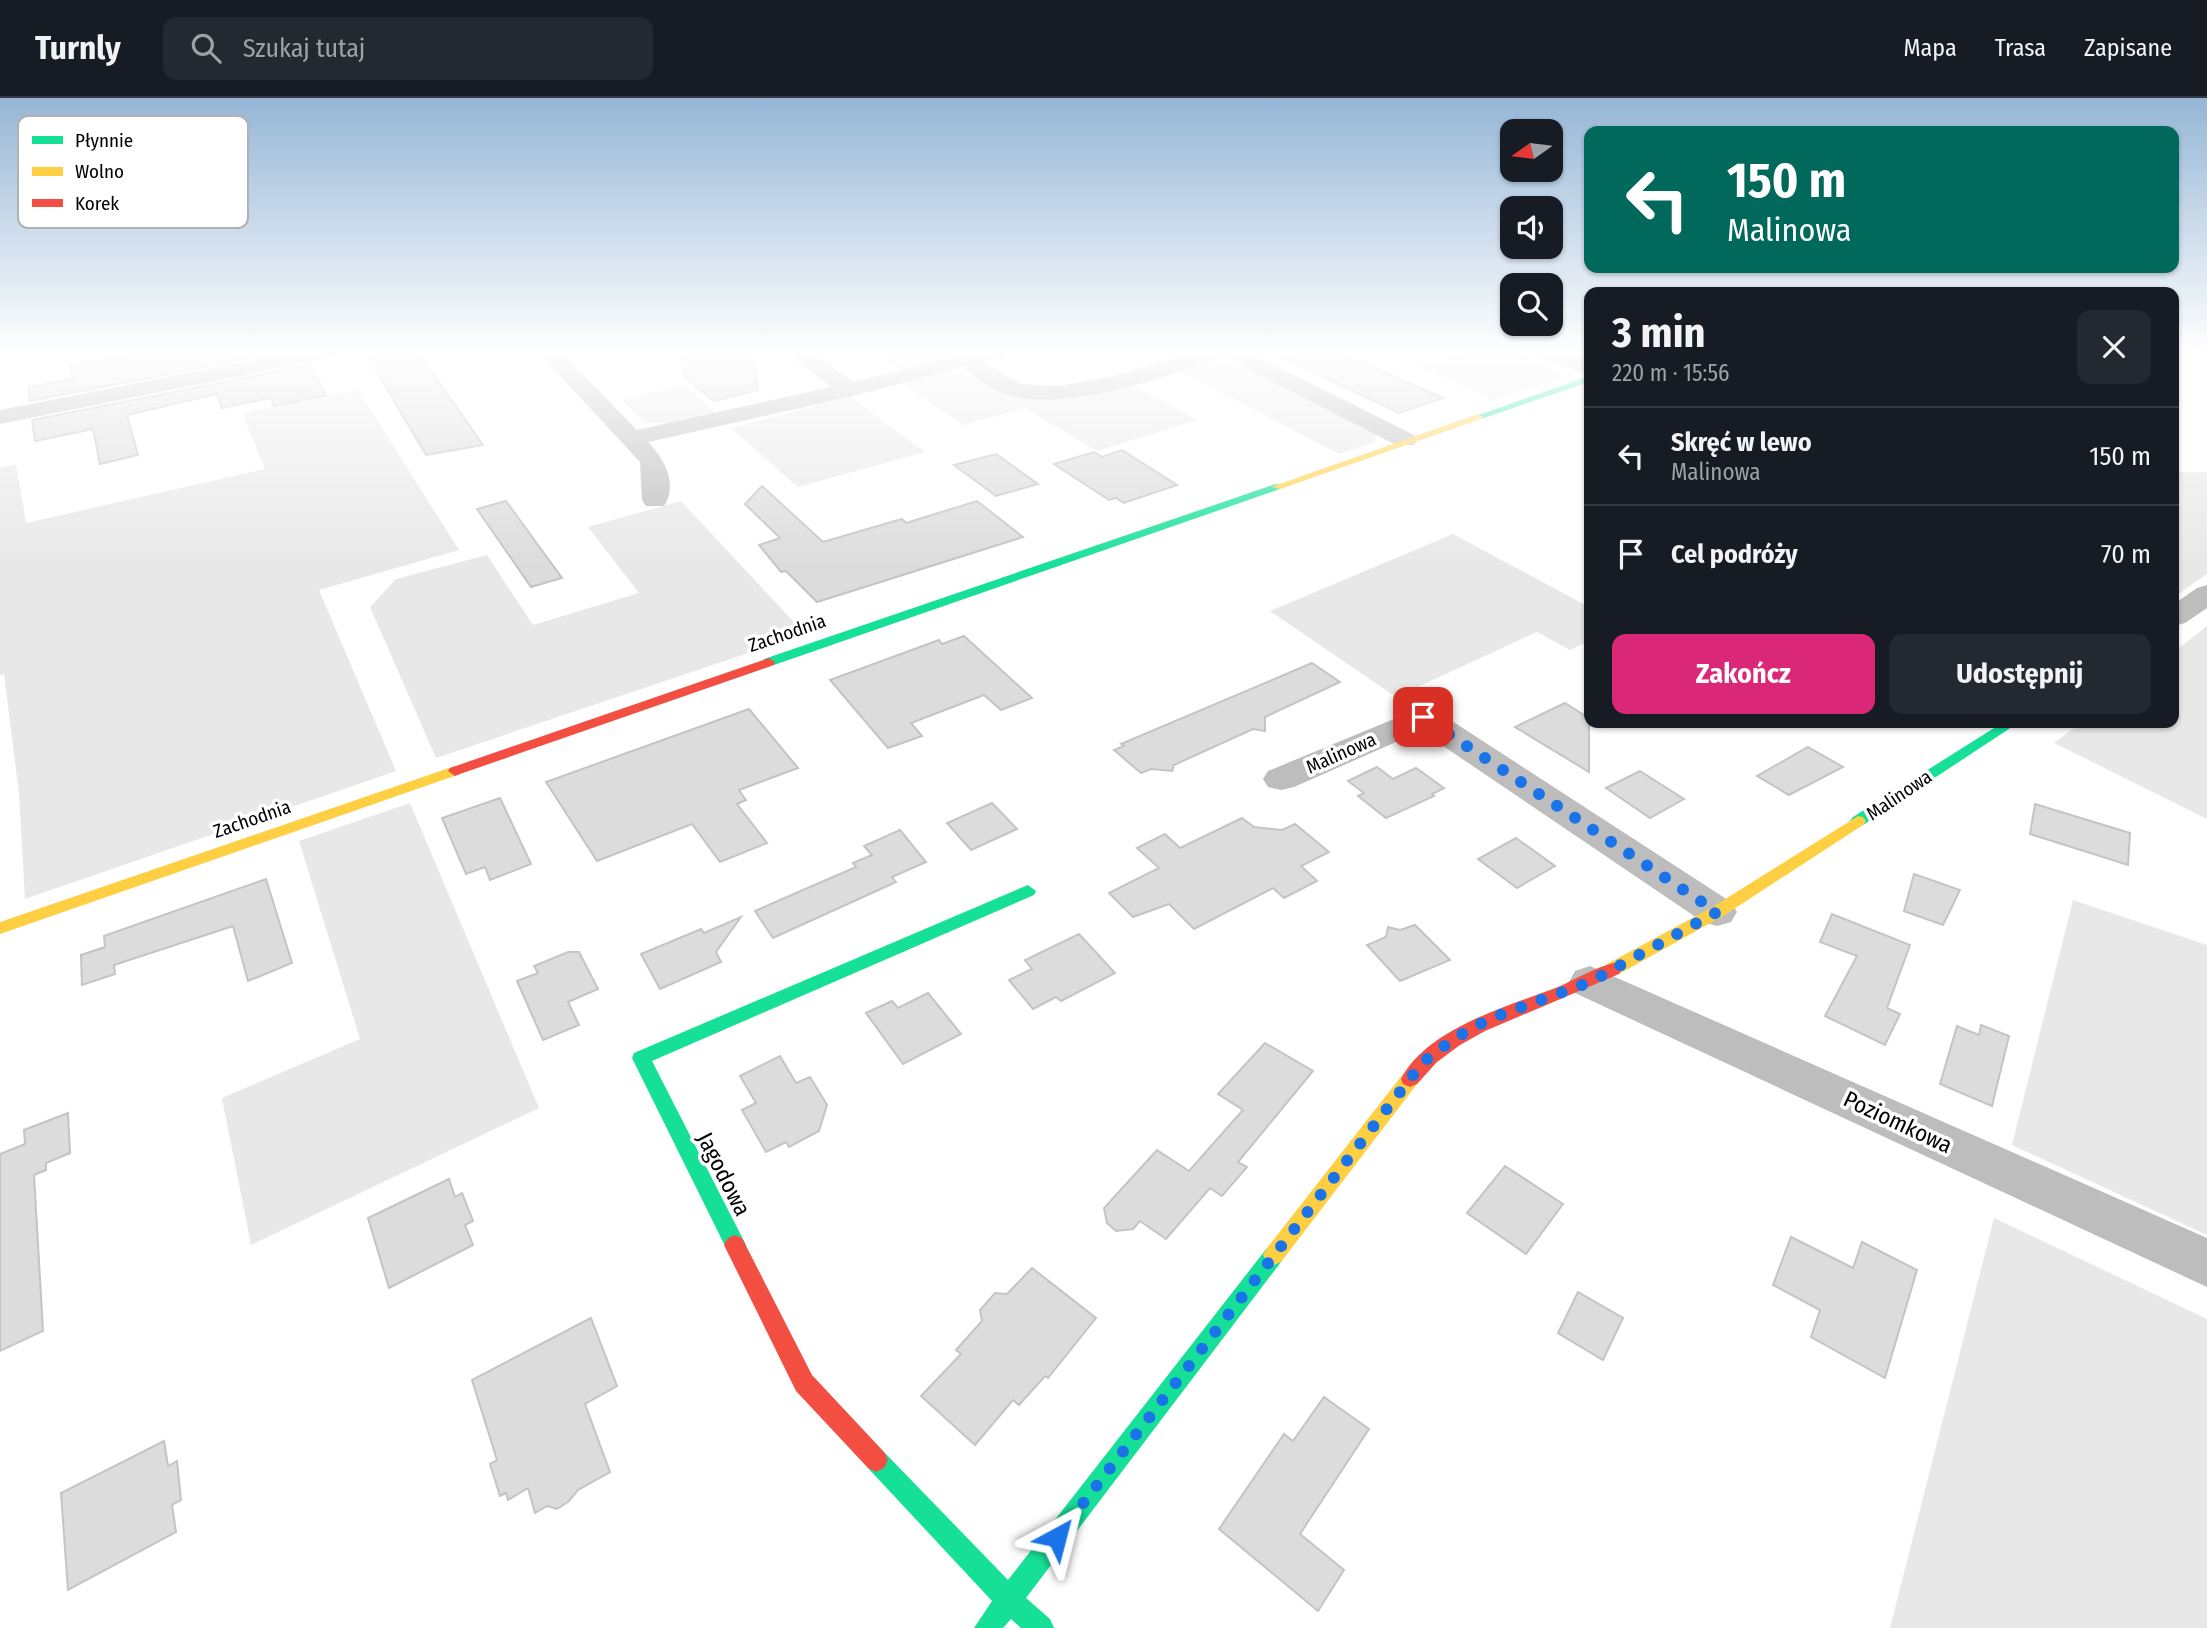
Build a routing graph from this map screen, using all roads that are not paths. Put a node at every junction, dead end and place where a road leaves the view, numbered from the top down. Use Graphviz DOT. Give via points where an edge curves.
graph roads {
  1 [pos="618,423"];
  2 [pos="702,423"];
  3 [pos="1372,423"];
  4 [pos="1455,423"];
  5 [pos="633,439"];
  6 [pos="1405,440"];
  7 [pos="655,500"];
  8 [pos="2207,594"];
  9 [pos="2179,614"];
  10 [pos="2003,728"];
  11 [pos="1281,779"];
  12 [pos="1028,891"];
  13 [pos="1717,912"];
  14 [pos="0,928"];
  15 [pos="1590,982"];
  16 [pos="2207,1263"];
  17 [pos="1009,1600"];
  18 [pos="987,1628"];
  19 [pos="1041,1628"];
  1 -- 5 [label="street"];
  2 -- 5 [label="street"];
  3 -- 6 [label="street"];
  4 -- 6 [label="street, Zachodnia"];
  5 -- 7 [label="street" via="655,466"];
  6 -- 14 [label="street, Zachodnia"];
  8 -- 9 [label="street"];
  10 -- 13 [label="street, Malinowa"];
  11 -- 13 [label="street, Malinowa" via="1423,717"];
  12 -- 17 [label="street, Jagodowa" via="641,1058 804,1383"];
  13 -- 15 [label="street, Malinowa"];
  15 -- 16 [label="street, Poziomkowa"];
  15 -- 17 [label="street, Malinowa" via="1489,1019 1423,1062"];
  17 -- 18 [label="street, Malinowa"];
  17 -- 19 [label="street, Jagodowa"];
}
